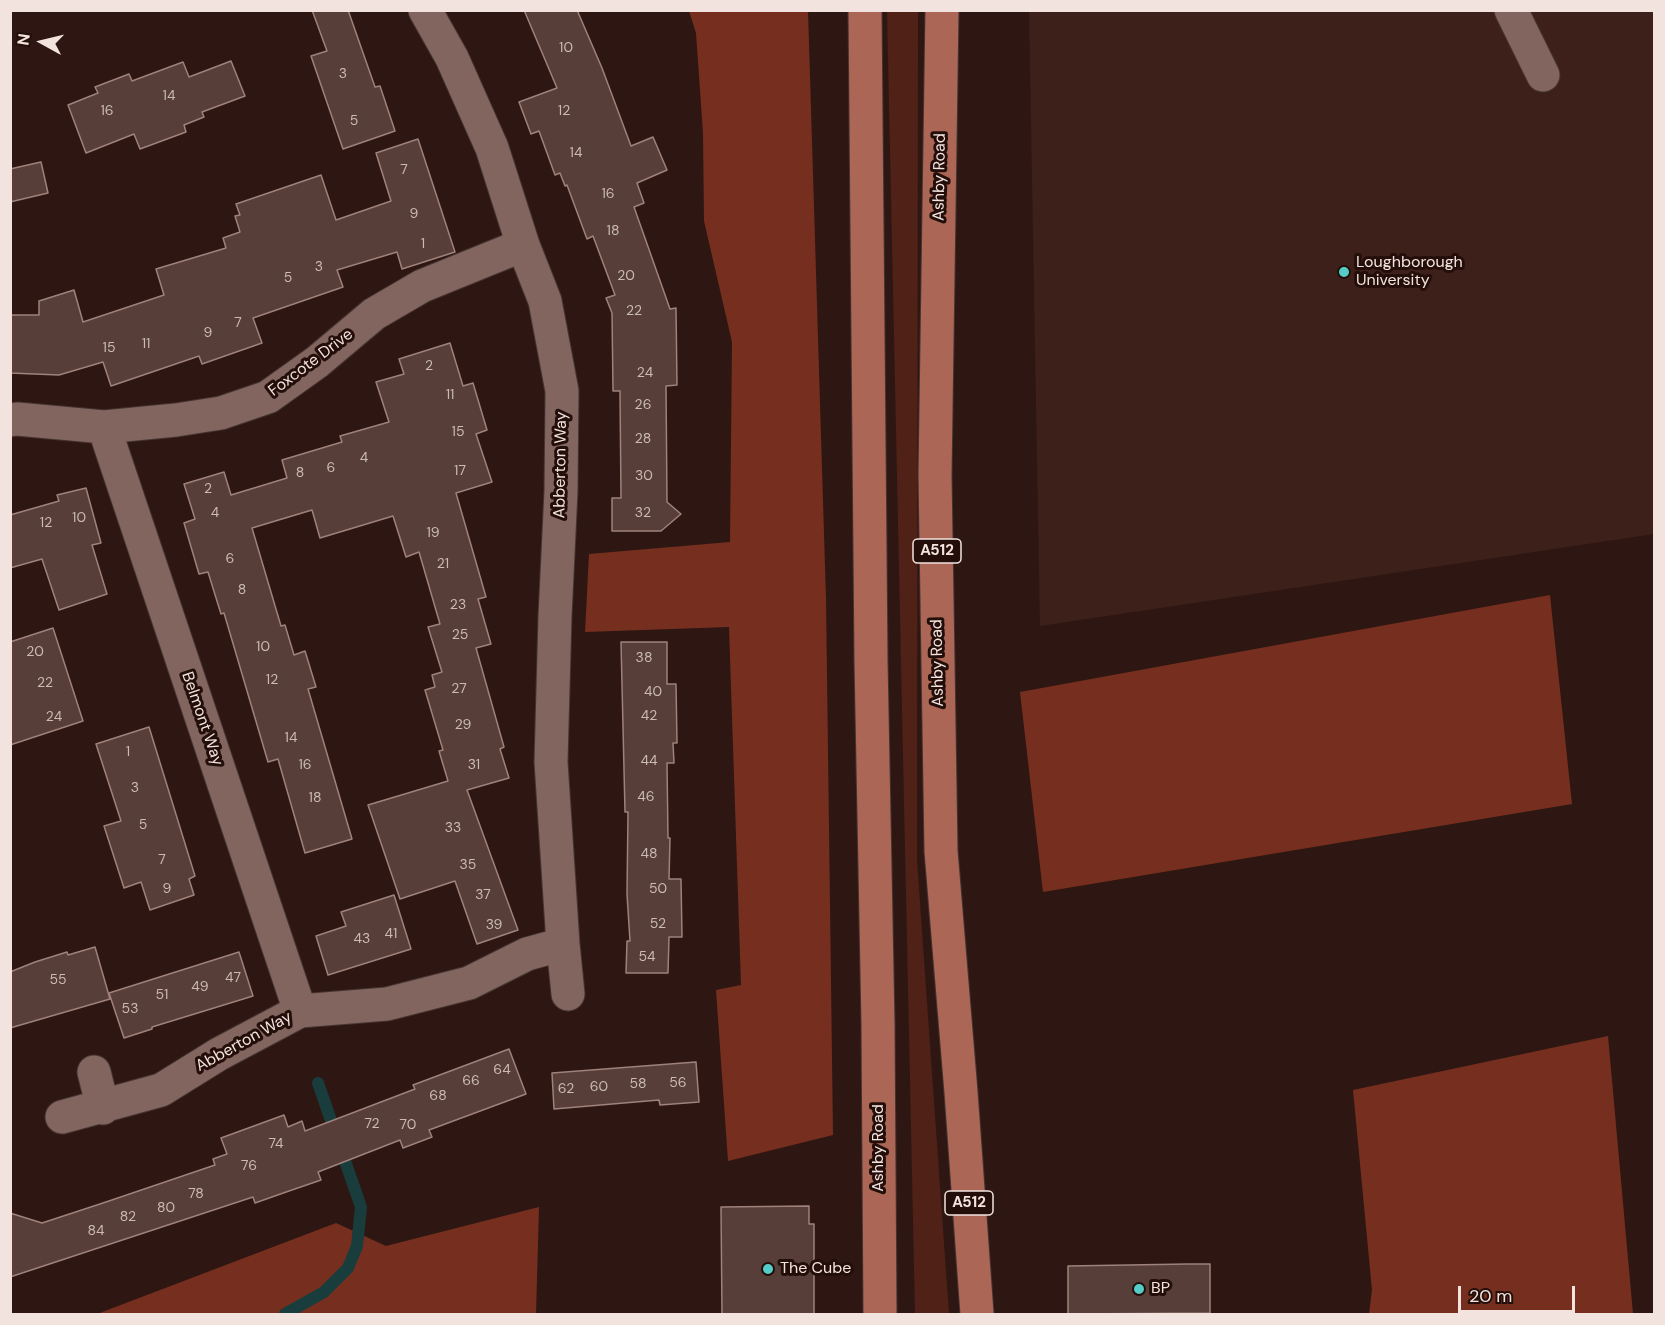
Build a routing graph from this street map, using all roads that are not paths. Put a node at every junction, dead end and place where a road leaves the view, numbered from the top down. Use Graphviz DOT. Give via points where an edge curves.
graph roads {
  1 [pos="425,10"];
  2 [pos="865,10"];
  3 [pos="942,10"];
  4 [pos="1511,10"];
  5 [pos="1543,75"];
  6 [pos="523,245"];
  7 [pos="10,420"];
  8 [pos="104,427"];
  9 [pos="563,944"];
  10 [pos="568,994"];
  11 [pos="300,1011"];
  12 [pos="94,1072"];
  13 [pos="103,1108"];
  14 [pos="62,1117"];
  15 [pos="880,1314"];
  16 [pos="977,1314"];
  1 -- 6 [label="street, Abberton Way" via="452,58 492,148"];
  2 -- 15 [label="main road, Ashby Road"];
  3 -- 16 [label="main road, Ashby Road / A512" via="935,475 941,850"];
  4 -- 5 [label="street"];
  6 -- 8 [label="street, Foxcote Drive" via="412,291 374,314 268,397 220,413"];
  6 -- 9 [label="street, Abberton Way" via="545,301 562,391 551,762"];
  7 -- 8 [label="street, Foxcote Drive"];
  8 -- 11 [label="street, Belmont Way"];
  9 -- 10 [label="street, Abberton Way"];
  9 -- 11 [label="street, Abberton Way" via="527,954 469,983 387,1004"];
  11 -- 13 [label="street, Abberton Way" via="161,1090"];
  12 -- 13 [label="street"];
  13 -- 14 [label="street, Abberton Way"];
}
